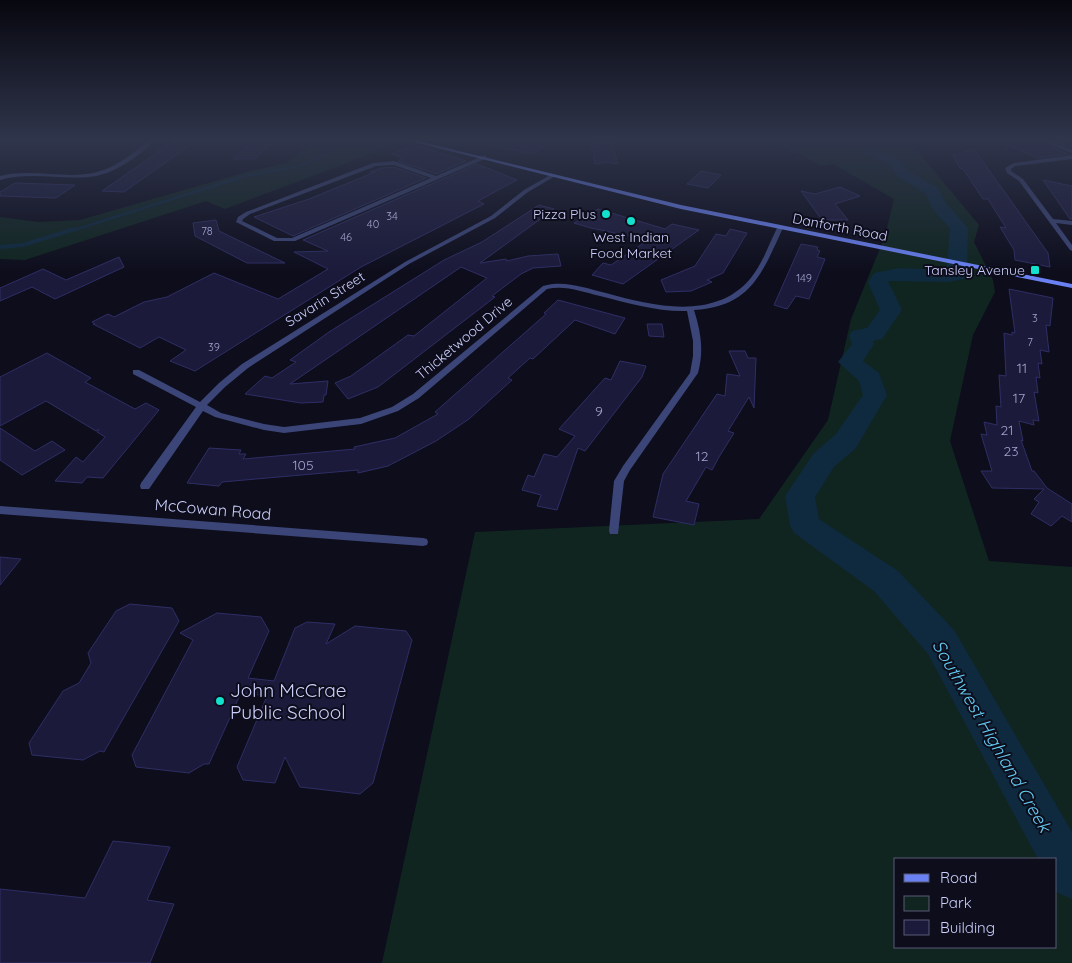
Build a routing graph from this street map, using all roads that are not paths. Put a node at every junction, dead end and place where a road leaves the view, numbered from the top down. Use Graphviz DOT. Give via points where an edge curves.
graph roads {
  1 [pos="327,183"];
  2 [pos="424,183"];
  3 [pos="540,183"];
  4 [pos="586,183"];
  5 [pos="1020,183"];
  6 [pos="1052,221"];
  7 [pos="1072,223"];
  8 [pos="780,228"];
  9 [pos="1072,249"];
  10 [pos="1072,286"];
  11 [pos="690,308"];
  12 [pos="136,372"];
  13 [pos="202,405"];
  14 [pos="146,486"];
  15 [pos="0,510"];
  16 [pos="614,531"];
  17 [pos="423,542"];
  1 -- 2 [label="street" via="248,213 240,218 240,222 276,240 288,241"];
  3 -- 13 [label="street, Savarin Street" via="493,217 407,263 271,349 222,385"];
  4 -- 8 [label="main road, Danforth Road"];
  5 -- 6 [label="street"];
  6 -- 7 [label="street"];
  6 -- 9 [label="street"];
  8 -- 10 [label="main road, Danforth Road"];
  8 -- 11 [label="street, Thicketwood Drive" via="754,278 744,288 720,303"];
  11 -- 13 [label="street, Thicketwood Drive" via="651,306 558,283 545,287 416,396 377,417 345,424 284,430 218,415"];
  11 -- 16 [label="street" via="699,358 694,373 622,475"];
  12 -- 13 [label="street, Thicketwood Drive"];
  13 -- 14 [label="street, Savarin Street"];
  15 -- 17 [label="street, McCowan Road"];
}
